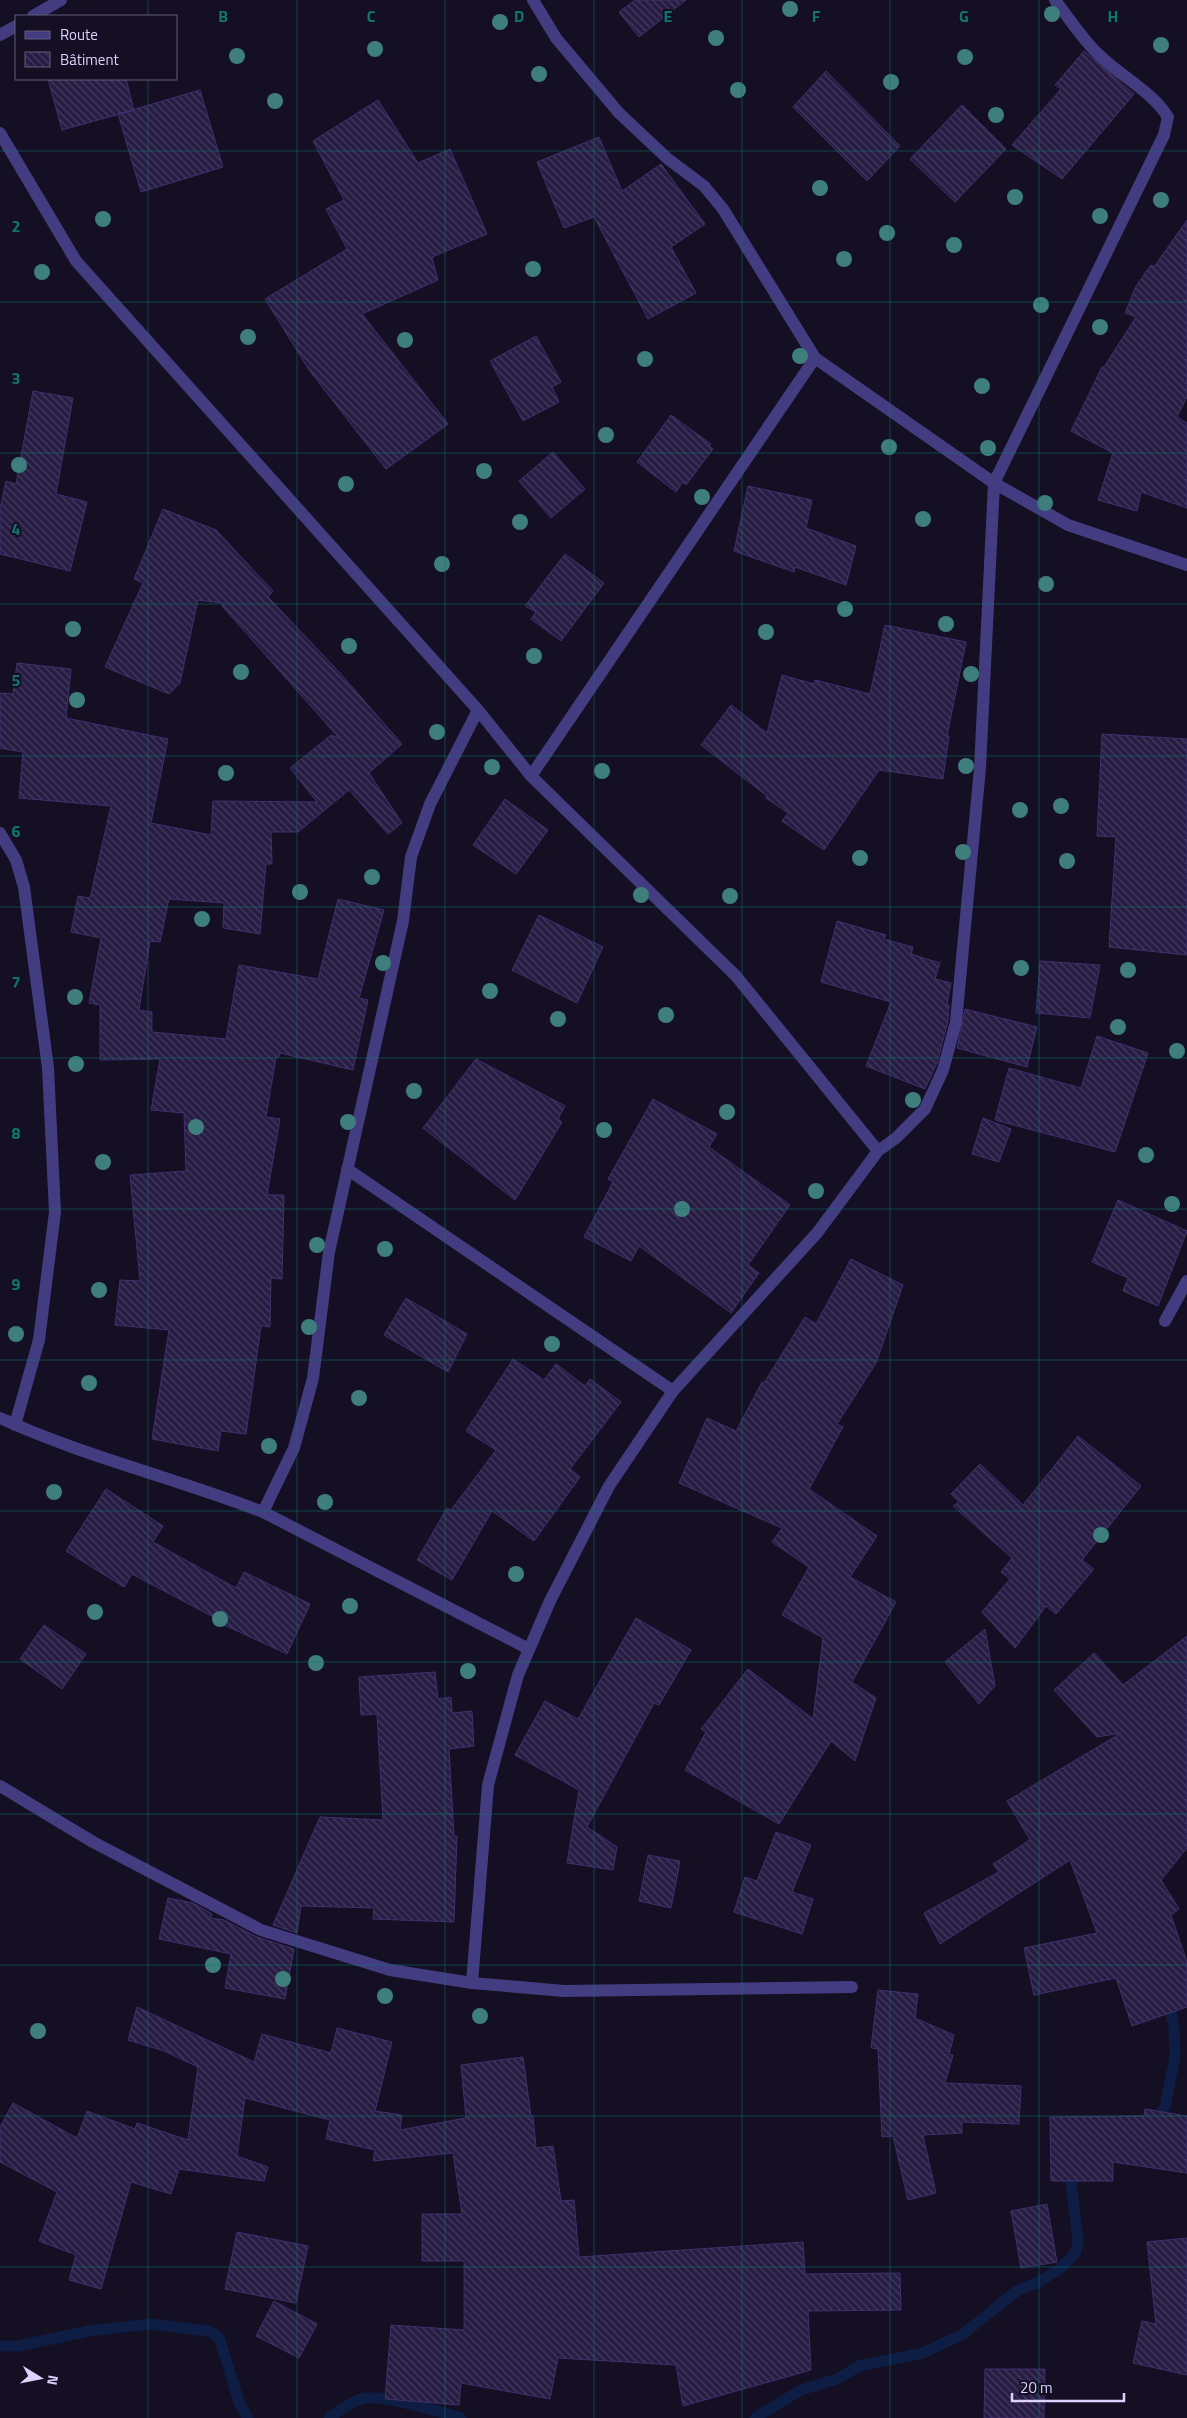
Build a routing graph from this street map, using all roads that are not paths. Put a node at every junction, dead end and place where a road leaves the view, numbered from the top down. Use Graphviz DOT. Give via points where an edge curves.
graph roads {
  1 [pos="61,0"];
  2 [pos="533,0"];
  3 [pos="1055,0"];
  4 [pos="35,15"];
  5 [pos="15,27"];
  6 [pos="0,35"];
  7 [pos="0,133"];
  8 [pos="815,358"];
  9 [pos="994,482"];
  10 [pos="1187,565"];
  11 [pos="478,710"];
  12 [pos="531,776"];
  13 [pos="0,833"];
  14 [pos="878,1152"];
  15 [pos="347,1169"];
  16 [pos="1187,1282"];
  17 [pos="1165,1321"];
  18 [pos="673,1391"];
  19 [pos="0,1418"];
  20 [pos="15,1425"];
  21 [pos="263,1512"];
  22 [pos="529,1649"];
  23 [pos="0,1786"];
  24 [pos="472,1983"];
  25 [pos="852,1987"];
  1 -- 4 [label="street"];
  2 -- 8 [label="street" via="556,38 619,113 668,159 704,186 723,209"];
  3 -- 9 [label="street" via="1096,52 1159,102 1168,116 1164,135"];
  5 -- 6 [label="street"];
  7 -- 11 [label="street" via="76,261"];
  8 -- 9 [label="street"];
  8 -- 12 [label="street"];
  9 -- 10 [label="street" via="1068,525"];
  9 -- 14 [label="street" via="980,768 956,1022 943,1070 925,1109"];
  11 -- 12 [label="street"];
  11 -- 15 [label="street" via="430,804 411,857 403,921"];
  12 -- 14 [label="street" via="736,976"];
  13 -- 20 [label="street" via="16,860 24,887 48,1068 55,1212 39,1340"];
  14 -- 18 [label="street" via="817,1233"];
  15 -- 18 [label="street"];
  15 -- 21 [label="street" via="329,1252 313,1378 294,1448"];
  16 -- 17 [label="street"];
  18 -- 22 [label="street" via="609,1486"];
  19 -- 20 [label="street"];
  20 -- 21 [label="street" via="60,1444 209,1491"];
  21 -- 22 [label="street"];
  22 -- 24 [label="street" via="518,1675 488,1785"];
  23 -- 24 [label="street" via="92,1842 261,1930 390,1970"];
  24 -- 25 [label="street" via="564,1991"];
}
